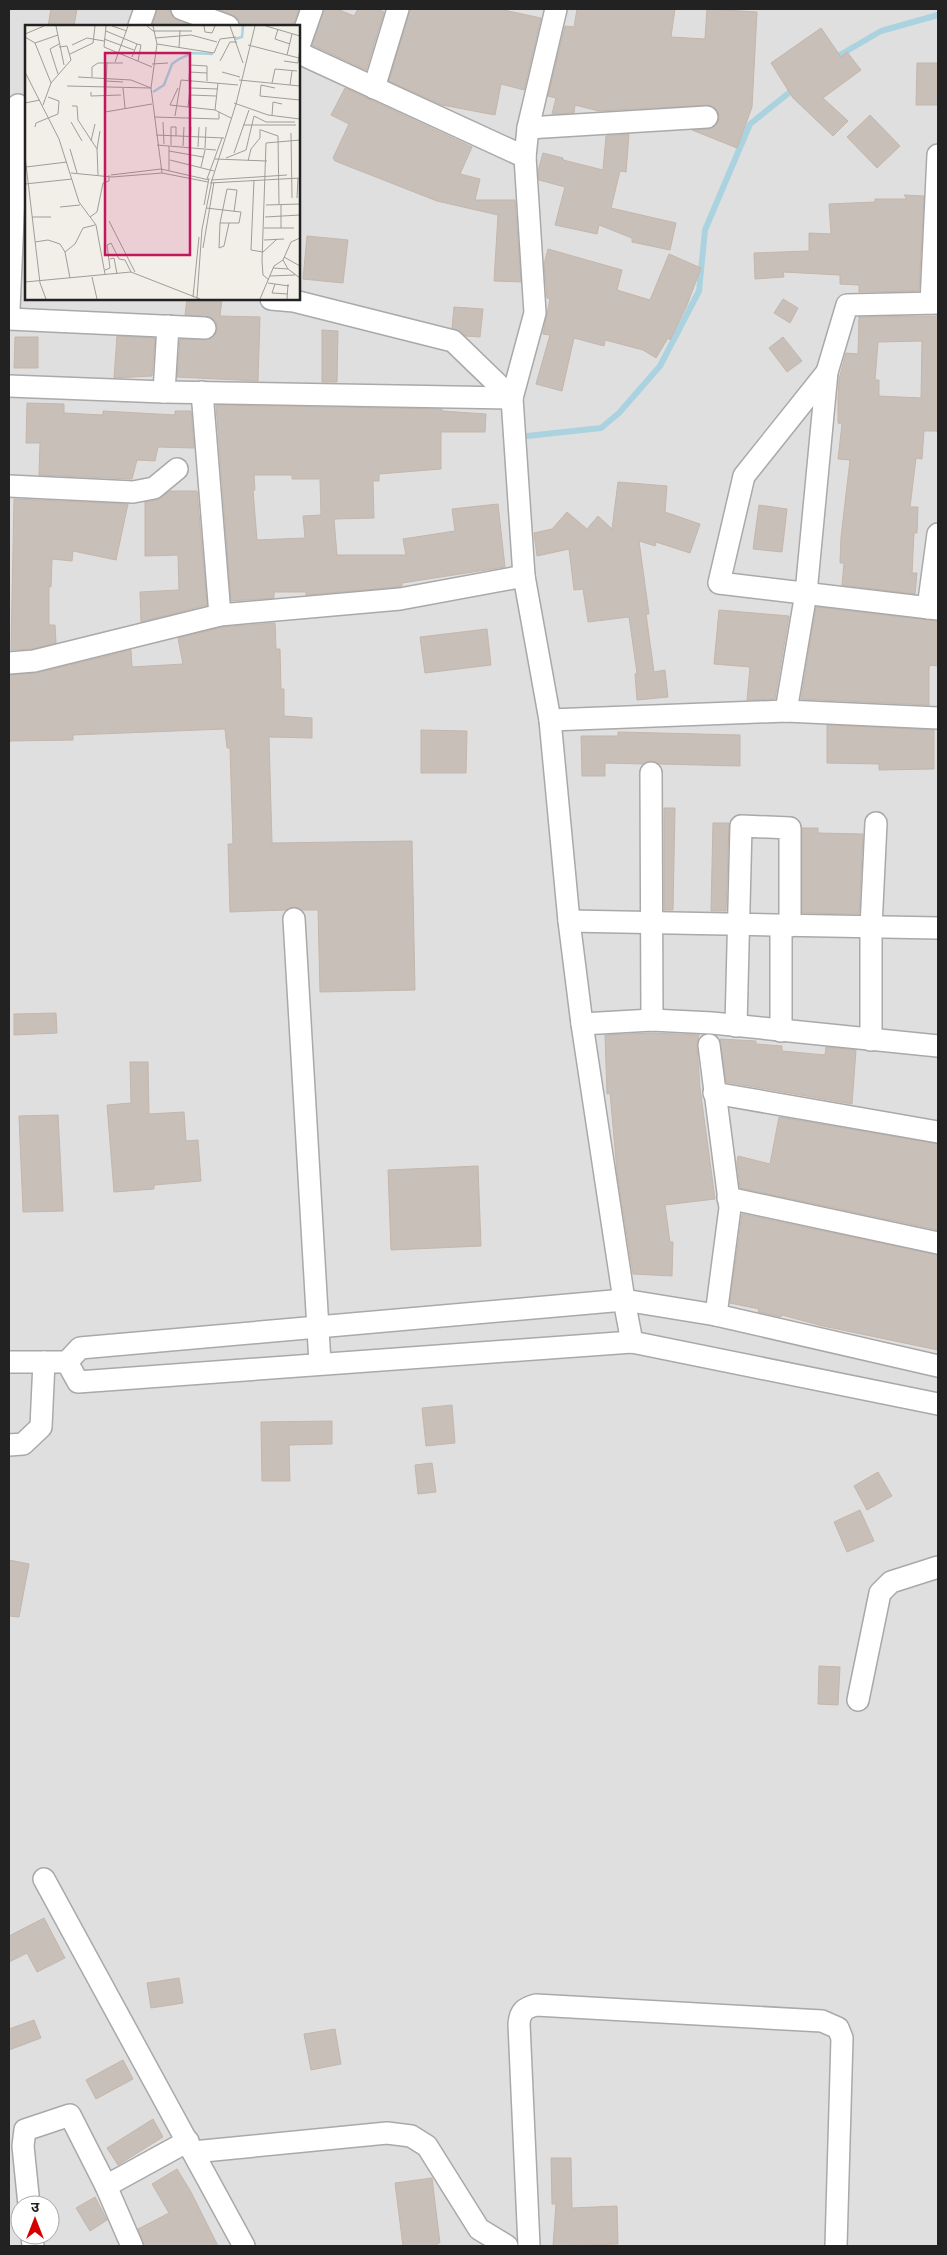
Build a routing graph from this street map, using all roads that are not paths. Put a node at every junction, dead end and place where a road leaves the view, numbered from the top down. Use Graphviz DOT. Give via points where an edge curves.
graph roads {
  1 [pos="144,9"];
  2 [pos="182,9"];
  3 [pos="312,9"];
  4 [pos="398,9"];
  5 [pos="556,9"];
  6 [pos="139,25"];
  7 [pos="225,25"];
  8 [pos="300,43"];
  9 [pos="300,53"];
  10 [pos="374,88"];
  11 [pos="18,106"];
  12 [pos="707,117"];
  13 [pos="528,128"];
  14 [pos="938,155"];
  15 [pos="525,157"];
  16 [pos="936,220"];
  17 [pos="15,278"];
  18 [pos="282,300"];
  19 [pos="935,303"];
  20 [pos="9,309"];
  21 [pos="9,319"];
  22 [pos="168,326"];
  23 [pos="205,328"];
  24 [pos="827,372"];
  25 [pos="9,386"];
  26 [pos="164,392"];
  27 [pos="202,392"];
  28 [pos="512,398"];
  29 [pos="177,469"];
  30 [pos="9,486"];
  31 [pos="938,534"];
  32 [pos="524,576"];
  33 [pos="806,593"];
  34 [pos="933,608"];
  35 [pos="220,615"];
  36 [pos="9,663"];
  37 [pos="786,711"];
  38 [pos="938,718"];
  39 [pos="550,720"];
  40 [pos="651,773"];
  41 [pos="876,823"];
  42 [pos="294,919"];
  43 [pos="569,921"];
  44 [pos="652,923"];
  45 [pos="738,925"];
  46 [pos="786,926"];
  47 [pos="872,927"];
  48 [pos="938,928"];
  49 [pos="652,1020"];
  50 [pos="582,1024"];
  51 [pos="736,1026"];
  52 [pos="781,1030"];
  53 [pos="872,1040"];
  54 [pos="708,1045"];
  55 [pos="938,1046"];
  56 [pos="714,1093"];
  57 [pos="938,1132"];
  58 [pos="728,1198"];
  59 [pos="938,1243"];
  60 [pos="624,1300"];
  61 [pos="716,1315"];
  62 [pos="318,1327"];
  63 [pos="632,1342"];
  64 [pos="9,1362"];
  65 [pos="44,1362"];
  66 [pos="67,1362"];
  67 [pos="320,1363"];
  68 [pos="938,1366"];
  69 [pos="938,1404"];
  70 [pos="9,1445"];
  71 [pos="938,1567"];
  72 [pos="858,1700"];
  73 [pos="44,1879"];
  74 [pos="191,2146"];
  75 [pos="106,2186"];
  76 [pos="28,2195"];
  77 [pos="132,2246"];
  78 [pos="244,2246"];
  79 [pos="506,2246"];
  80 [pos="529,2246"];
  81 [pos="836,2246"];
  1 -- 6 [label="street"];
  2 -- 7 [label="street"];
  3 -- 8 [label="street"];
  4 -- 10 [label="street"];
  5 -- 13 [label="street"];
  9 -- 10 [label="street"];
  10 -- 15 [label="street"];
  11 -- 17 [label="street"];
  12 -- 13 [label="street"];
  13 -- 15 [label="street"];
  14 -- 16 [label="street"];
  15 -- 28 [label="street" via="535,313"];
  16 -- 19 [label="street"];
  17 -- 20 [label="street"];
  18 -- 28 [label="street" via="453,341"];
  19 -- 24 [label="street" via="847,305"];
  21 -- 22 [label="street"];
  22 -- 23 [label="street"];
  22 -- 26 [label="street"];
  24 -- 33 [label="street"];
  24 -- 33 [label="street" via="744,476 719,583"];
  25 -- 26 [label="street"];
  26 -- 27 [label="street"];
  27 -- 28 [label="street"];
  27 -- 35 [label="street"];
  28 -- 32 [label="street"];
  29 -- 30 [label="street" via="154,488 133,492"];
  31 -- 34 [label="street"];
  32 -- 35 [label="street" via="400,599"];
  32 -- 39 [label="street"];
  33 -- 34 [label="street"];
  33 -- 37 [label="street"];
  35 -- 36 [label="street" via="34,661"];
  37 -- 38 [label="street"];
  37 -- 39 [label="street"];
  39 -- 43 [label="street"];
  40 -- 44 [label="street"];
  41 -- 47 [label="street"];
  42 -- 62 [label="street"];
  43 -- 44 [label="street"];
  43 -- 50 [label="street"];
  44 -- 45 [label="street"];
  44 -- 49 [label="street"];
  45 -- 46 [label="street"];
  45 -- 46 [label="street" via="741,826 790,828"];
  45 -- 51 [label="street"];
  46 -- 47 [label="street"];
  46 -- 52 [label="street"];
  47 -- 48 [label="street"];
  47 -- 53 [label="street"];
  49 -- 50 [label="street"];
  49 -- 51 [label="street"];
  50 -- 60 [label="street"];
  51 -- 52 [label="street"];
  52 -- 53 [label="street"];
  53 -- 55 [label="street"];
  54 -- 56 [label="street"];
  56 -- 57 [label="street"];
  56 -- 58 [label="street"];
  58 -- 59 [label="street"];
  58 -- 61 [label="street" via="729,1218"];
  60 -- 61 [label="street"];
  60 -- 62 [label="street"];
  60 -- 63 [label="street"];
  61 -- 68 [label="street"];
  62 -- 66 [label="street" via="80,1348"];
  62 -- 67 [label="street"];
  63 -- 67 [label="street"];
  63 -- 69 [label="street"];
  64 -- 65 [label="street"];
  65 -- 66 [label="street"];
  65 -- 70 [label="street" via="41,1427 22,1444"];
  66 -- 67 [label="street" via="78,1382"];
  71 -- 72 [label="street" via="891,1582 880,1592"];
  73 -- 74 [label="street"];
  74 -- 75 [label="street"];
  74 -- 78 [label="street"];
  74 -- 79 [label="street" via="387,2132 411,2136 427,2146 479,2228"];
  75 -- 76 [label="street" via="70,2115 25,2130"];
  75 -- 77 [label="street"];
  80 -- 81 [label="street" via="519,2024 520,2014 536,2005 822,2021 838,2028 842,2038"];
}
